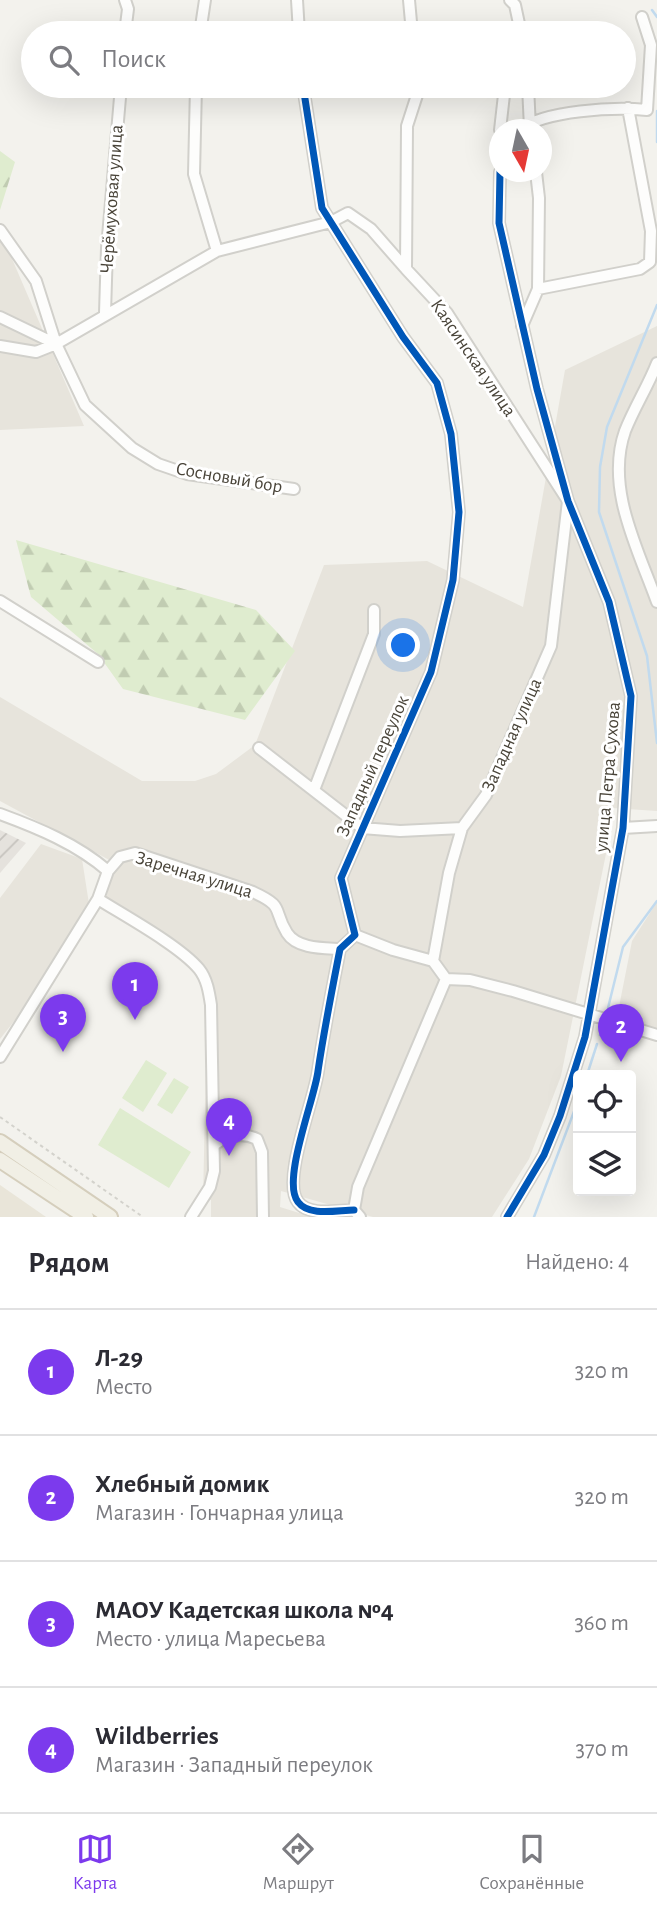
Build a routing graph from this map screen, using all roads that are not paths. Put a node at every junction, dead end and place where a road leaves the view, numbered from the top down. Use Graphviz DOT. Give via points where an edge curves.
graph roads {
  1 [pos="125,0"];
  2 [pos="205,0"];
  3 [pos="297,0"];
  4 [pos="409,0"];
  5 [pos="514,2"];
  6 [pos="642,17"];
  7 [pos="126,21"];
  8 [pos="202,21"];
  9 [pos="298,21"];
  10 [pos="411,21"];
  11 [pos="512,21"];
  12 [pos="518,21"];
  13 [pos="120,98"];
  14 [pos="197,98"];
  15 [pos="305,98"];
  16 [pos="416,98"];
  17 [pos="504,98"];
  18 [pos="529,98"];
  19 [pos="628,108"];
  20 [pos="501,119"];
  21 [pos="530,119"];
  22 [pos="552,121"];
  23 [pos="499,182"];
  24 [pos="537,182"];
  25 [pos="331,222"];
  26 [pos="0,230"];
  27 [pos="218,251"];
  28 [pos="405,269"];
  29 [pos="538,289"];
  30 [pos="106,313"];
  31 [pos="0,317"];
  32 [pos="522,326"];
  33 [pos="56,344"];
  34 [pos="0,346"];
  35 [pos="657,363"];
  36 [pos="294,489"];
  37 [pos="568,501"];
  38 [pos="0,601"];
  39 [pos="657,602"];
  40 [pos="374,610"];
  41 [pos="98,662"];
  42 [pos="260,748"];
  43 [pos="314,789"];
  44 [pos="0,814"];
  45 [pos="657,826"];
  46 [pos="362,828"];
  47 [pos="462,828"];
  48 [pos="623,828"];
  49 [pos="108,870"];
  50 [pos="98,899"];
  51 [pos="355,935"];
  52 [pos="340,950"];
  53 [pos="433,961"];
  54 [pos="446,979"];
  55 [pos="588,1012"];
  56 [pos="657,1035"];
  57 [pos="0,1057"];
  58 [pos="0,1142"];
  59 [pos="214,1145"];
  60 [pos="0,1160"];
  61 [pos="357,1214"];
  62 [pos="86,1217"];
  63 [pos="110,1217"];
  64 [pos="191,1217"];
  65 [pos="263,1217"];
  66 [pos="507,1217"];
  1 -- 7 [label="street"];
  2 -- 8 [label="street"];
  3 -- 9 [label="street"];
  4 -- 10 [label="street"];
  5 -- 11 [label="street"];
  5 -- 12 [label="street"];
  6 -- 19 [label="street" via="651,45 647,110"];
  13 -- 30 [label="street, Черёмуховая улица"];
  14 -- 27 [label="street" via="194,174"];
  15 -- 25 [label="street, Западный переулок" via="322,208"];
  16 -- 28 [label="street" via="407,126"];
  17 -- 20 [label="street"];
  18 -- 21 [label="street"];
  19 -- 22 [label="street"];
  19 -- 29 [label="street" via="651,231 650,262 640,270"];
  23 -- 32 [label="street, улица Петра Сухова" via="499,223"];
  24 -- 29 [label="street"];
  25 -- 27 [label="street"];
  25 -- 28 [label="street" via="348,213 372,229"];
  25 -- 46 [label="street, Западный переулок" via="437,383 451,434 459,512 453,580 431,672"];
  26 -- 33 [label="street, Сосновый бор" via="36,281"];
  27 -- 30 [label="street"];
  28 -- 37 [label="street, Каясинская улица" via="447,313"];
  29 -- 32 [label="street"];
  30 -- 33 [label="street"];
  31 -- 33 [label="street"];
  32 -- 37 [label="street, улица Петра Сухова"];
  33 -- 34 [label="street" via="36,352"];
  33 -- 36 [label="street, Сосновый бор" via="85,405 132,448 187,474"];
  35 -- 39 [label="street" via="625,432 617,471 622,502"];
  37 -- 47 [label="street, Западная улица" via="551,646 486,795"];
  37 -- 48 [label="street, улица Петра Сухова" via="609,602 631,696"];
  38 -- 41 [label="street"];
  40 -- 43 [label="street" via="374,634"];
  42 -- 43 [label="street"];
  43 -- 46 [label="street"];
  44 -- 49 [label="street, Заречная улица" via="85,852"];
  45 -- 48 [label="street, улица Петра Сухова"];
  46 -- 47 [label="street"];
  46 -- 51 [label="street, Западный переулок" via="341,878"];
  47 -- 53 [label="street, Западная улица"];
  48 -- 55 [label="street, улица Петра Сухова"];
  49 -- 50 [label="street"];
  49 -- 52 [label="street, Заречная улица" via="120,857 135,853 253,892 280,910 288,934 296,941"];
  50 -- 57 [label="street"];
  50 -- 59 [label="street" via="184,956 206,982 211,1005"];
  51 -- 52 [label="street"];
  51 -- 53 [label="street"];
  52 -- 61 [label="street" via="295,1170 294,1196 302,1207 313,1211"];
  53 -- 54 [label="street"];
  54 -- 55 [label="street" via="470,980"];
  54 -- 61 [label="street" via="358,1187"];
  55 -- 56 [label="street"];
  55 -- 66 [label="street, улица Петра Сухова" via="585,1037 560,1116 544,1155"];
  58 -- 63 [label="main road"];
  59 -- 64 [label="street" via="210,1187"];
  59 -- 65 [label="street" via="232,1136 257,1139 262,1152"];
  60 -- 62 [label="main road"];
}
